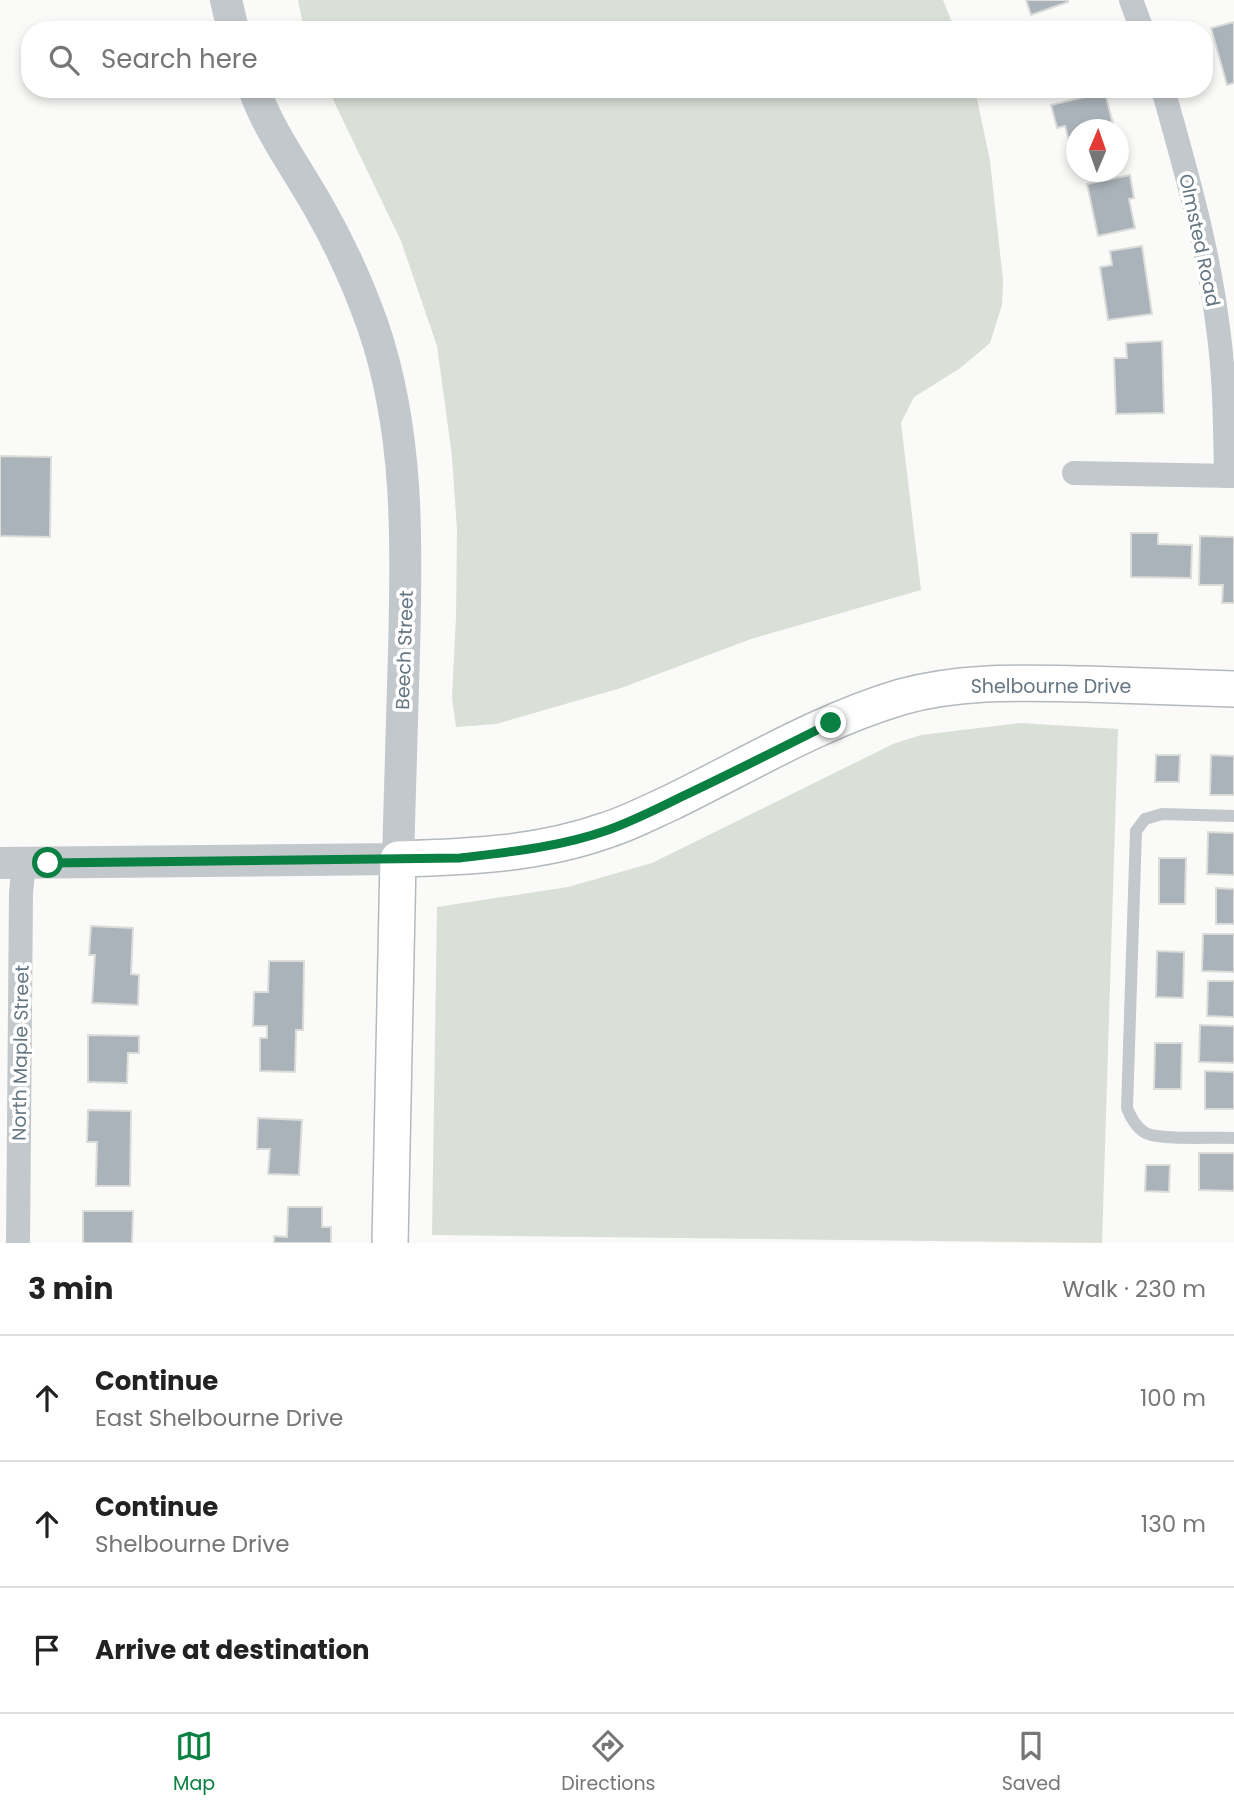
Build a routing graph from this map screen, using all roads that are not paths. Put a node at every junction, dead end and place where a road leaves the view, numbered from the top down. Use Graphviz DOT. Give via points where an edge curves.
graph roads {
  1 [pos="226,0"];
  2 [pos="1131,0"];
  3 [pos="231,21"];
  4 [pos="1139,21"];
  5 [pos="258,98"];
  6 [pos="1165,98"];
  7 [pos="1074,472"];
  8 [pos="1230,476"];
  9 [pos="1234,689"];
  10 [pos="1234,816"];
  11 [pos="398,859"];
  12 [pos="12,863"];
  13 [pos="1234,1138"];
  14 [pos="18,1243"];
  15 [pos="390,1243"];
  1 -- 3 [label="street"];
  2 -- 4 [label="street"];
  5 -- 11 [label="street, Beech Street" via="346,259 373,327 398,429 406,566"];
  6 -- 8 [label="street, Olmsted Road" via="1195,205 1218,327"];
  7 -- 8 [label="street"];
  9 -- 11 [label="main road, Shelbourne Drive" via="986,683 905,696 852,713 608,830 522,851"];
  10 -- 13 [label="lane" via="1162,814 1145,819 1136,831 1127,1108 1133,1121 1148,1134"];
  11 -- 12 [label="street"];
  11 -- 15 [label="main road, Beech Street"];
  12 -- 14 [label="street, North Maple Street" via="22,892"];
}
